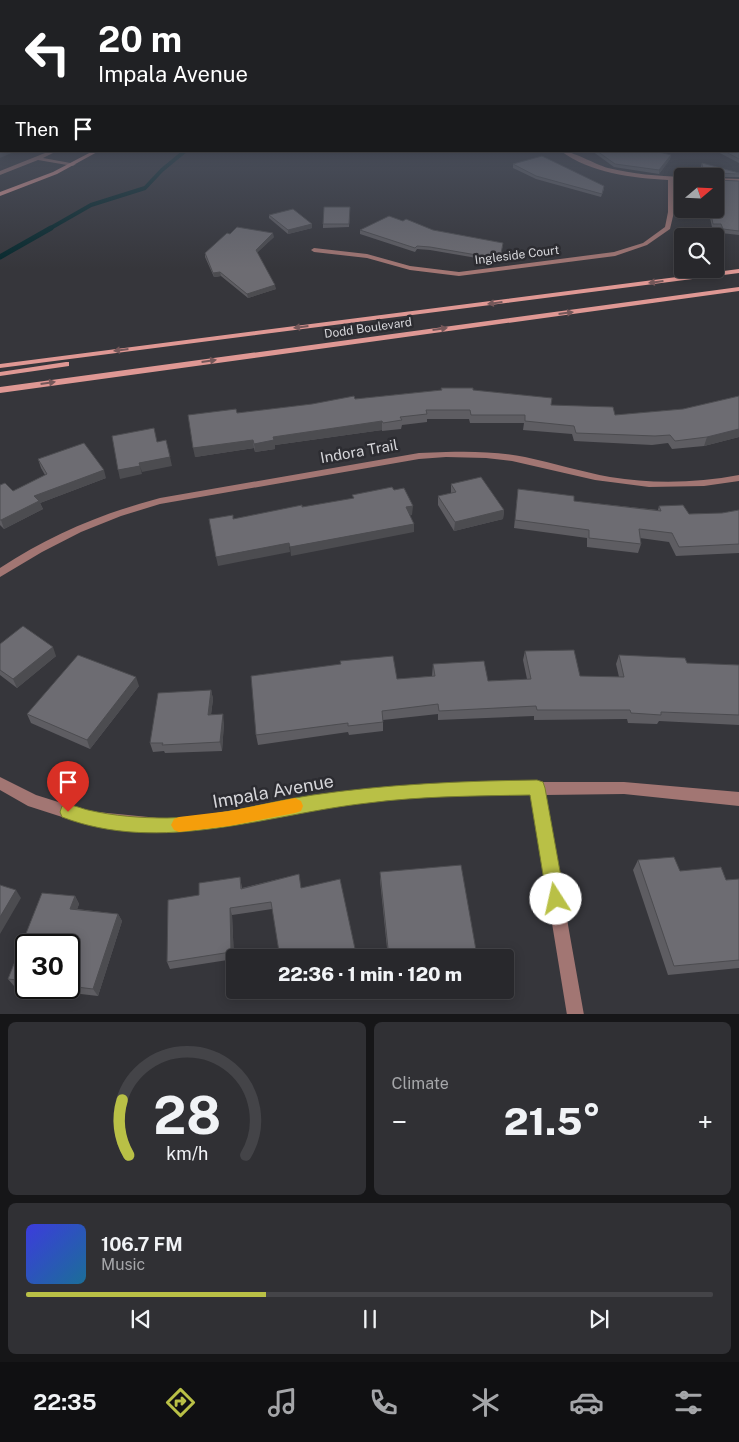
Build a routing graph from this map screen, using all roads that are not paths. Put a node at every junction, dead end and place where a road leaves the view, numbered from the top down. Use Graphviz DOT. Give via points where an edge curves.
graph roads {
  1 [pos="47,174"];
  2 [pos="642,174"];
  3 [pos="670,179"];
  4 [pos="674,179"];
  5 [pos="724,180"];
  6 [pos="739,181"];
  7 [pos="0,194"];
  8 [pos="314,250"];
  9 [pos="739,271"];
  10 [pos="739,289"];
  11 [pos="93,354"];
  12 [pos="0,366"];
  13 [pos="0,374"];
  14 [pos="0,390"];
  15 [pos="739,478"];
  16 [pos="0,573"];
  17 [pos="0,783"];
  18 [pos="537,788"];
  19 [pos="739,799"];
  20 [pos="576,1014"];
  1 -- 7 [label="main road"];
  2 -- 3 [label="street"];
  3 -- 4 [label="street"];
  3 -- 8 [label="street, Ingleside Court" via="668,228 645,244 615,254 459,274 410,268 367,256"];
  5 -- 6 [label="street"];
  9 -- 11 [label="main road, Dodd Boulevard, one-way"];
  14 -- 10 [label="main road, Dodd Boulevard, one-way"];
  11 -- 12 [label="main road, Dodd Boulevard"];
  11 -- 13 [label="main road" via="68,364"];
  15 -- 16 [label="street, Indora Trail" via="682,484 637,482 595,477 526,460 450,454 419,456 136,507 65,534"];
  17 -- 18 [label="street, Impala Avenue" via="33,800 87,818 154,826 211,821 399,792"];
  18 -- 19 [label="street, Impala Avenue" via="650,790"];
  18 -- 20 [label="street"];
}
